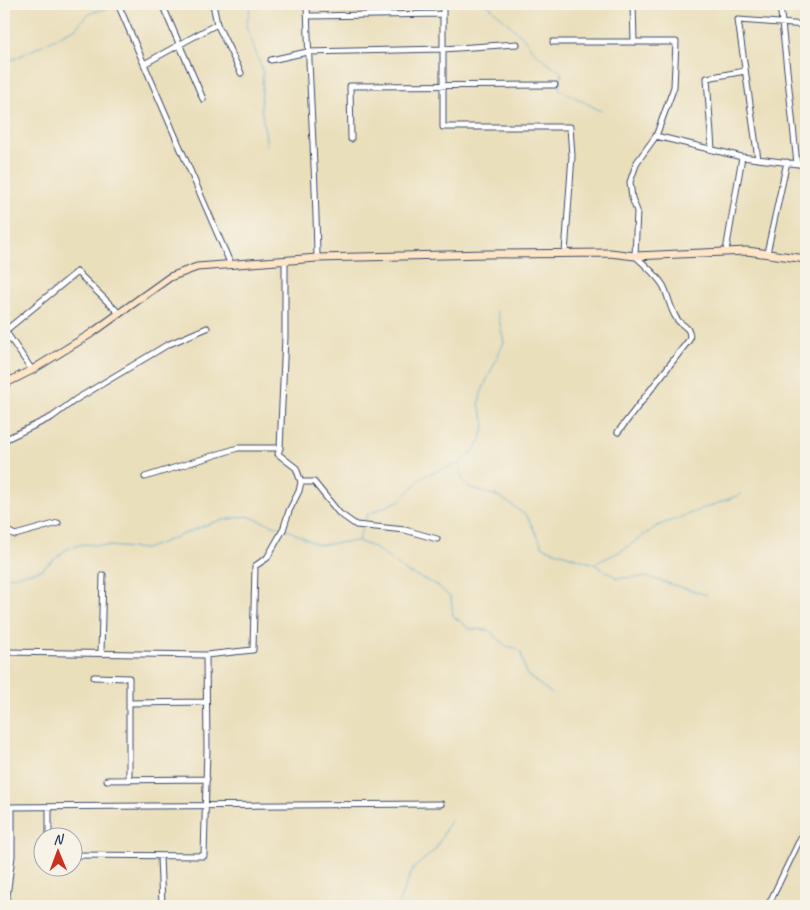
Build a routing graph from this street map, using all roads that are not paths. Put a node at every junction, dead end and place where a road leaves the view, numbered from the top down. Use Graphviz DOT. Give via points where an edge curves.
graph roads {
  1 [pos="118,4"];
  2 [pos="162,4"];
  3 [pos="213,4"];
  4 [pos="307,4"];
  5 [pos="633,4"];
  6 [pos="780,4"];
  7 [pos="443,7"];
  8 [pos="443,14"];
  9 [pos="308,16"];
  10 [pos="782,23"];
  11 [pos="217,24"];
  12 [pos="806,25"];
  13 [pos="553,42"];
  14 [pos="634,42"];
  15 [pos="517,44"];
  16 [pos="180,45"];
  17 [pos="442,49"];
  18 [pos="307,52"];
  19 [pos="271,60"];
  20 [pos="144,64"];
  21 [pos="746,71"];
  22 [pos="241,73"];
  23 [pos="554,85"];
  24 [pos="443,86"];
  25 [pos="203,99"];
  26 [pos="656,136"];
  27 [pos="351,139"];
  28 [pos="712,149"];
  29 [pos="742,157"];
  30 [pos="758,159"];
  31 [pos="787,162"];
  32 [pos="797,164"];
  33 [pos="806,165"];
  34 [pos="726,251"];
  35 [pos="565,253"];
  36 [pos="767,253"];
  37 [pos="635,256"];
  38 [pos="317,258"];
  39 [pos="806,258"];
  40 [pos="285,260"];
  41 [pos="230,265"];
  42 [pos="119,313"];
  43 [pos="207,328"];
  44 [pos="4,329"];
  45 [pos="32,370"];
  46 [pos="4,384"];
  47 [pos="618,432"];
  48 [pos="4,440"];
  49 [pos="280,448"];
  50 [pos="145,478"];
  51 [pos="301,482"];
  52 [pos="58,523"];
  53 [pos="4,529"];
  54 [pos="437,539"];
  55 [pos="103,575"];
  56 [pos="4,652"];
  57 [pos="101,653"];
  58 [pos="206,654"];
  59 [pos="94,677"];
  60 [pos="206,702"];
  61 [pos="129,703"];
  62 [pos="206,779"];
  63 [pos="107,780"];
  64 [pos="129,780"];
  65 [pos="206,804"];
  66 [pos="441,804"];
  67 [pos="4,807"];
  68 [pos="12,807"];
  69 [pos="48,808"];
  70 [pos="806,827"];
  71 [pos="49,828"];
  72 [pos="82,856"];
  73 [pos="160,856"];
  74 [pos="6,904"];
  75 [pos="162,906"];
  76 [pos="768,906"];
  1 -- 20 [label="street"];
  2 -- 16 [label="street"];
  3 -- 11 [label="street"];
  4 -- 9 [label="street"];
  5 -- 14 [label="street"];
  6 -- 10 [label="street"];
  7 -- 8 [label="street"];
  8 -- 9 [label="street"];
  8 -- 17 [label="street"];
  9 -- 18 [label="street"];
  10 -- 12 [label="street"];
  10 -- 21 [label="street" via="738,20"];
  10 -- 32 [label="street"];
  11 -- 16 [label="street"];
  11 -- 22 [label="street"];
  13 -- 14 [label="street"];
  14 -- 26 [label="street" via="676,42 674,88"];
  15 -- 17 [label="street"];
  16 -- 20 [label="street"];
  16 -- 25 [label="street"];
  17 -- 18 [label="street"];
  17 -- 24 [label="street"];
  18 -- 19 [label="street"];
  18 -- 38 [label="street" via="316,185"];
  20 -- 41 [label="street"];
  21 -- 28 [label="street" via="707,78"];
  21 -- 30 [label="street"];
  23 -- 24 [label="street"];
  24 -- 27 [label="street" via="350,86"];
  24 -- 35 [label="street" via="443,127 570,127 572,156"];
  26 -- 28 [label="street"];
  26 -- 37 [label="street" via="637,162 630,182 637,211"];
  28 -- 29 [label="street"];
  29 -- 30 [label="street"];
  29 -- 34 [label="street"];
  30 -- 31 [label="street"];
  31 -- 32 [label="street"];
  31 -- 36 [label="street"];
  32 -- 33 [label="street"];
  34 -- 36 [label="street"];
  34 -- 37 [label="street"];
  35 -- 37 [label="street"];
  35 -- 38 [label="street"];
  36 -- 39 [label="street"];
  37 -- 47 [label="street" via="663,286 675,318 691,334"];
  38 -- 40 [label="street"];
  40 -- 41 [label="street"];
  40 -- 49 [label="street" via="286,337"];
  41 -- 42 [label="street" via="197,267 170,277"];
  42 -- 44 [label="street" via="77,272"];
  42 -- 45 [label="street"];
  43 -- 48 [label="street" via="167,345 52,417"];
  44 -- 45 [label="street"];
  45 -- 46 [label="street"];
  49 -- 50 [label="street" via="238,448"];
  49 -- 51 [label="street" via="278,454 296,468"];
  51 -- 54 [label="street" via="314,482 331,505 356,525 405,530"];
  51 -- 58 [label="street" via="283,530 267,558 255,566 253,650"];
  52 -- 53 [label="street" via="15,535"];
  55 -- 57 [label="street"];
  56 -- 57 [label="street"];
  57 -- 58 [label="street"];
  58 -- 60 [label="street"];
  59 -- 61 [label="street" via="130,678"];
  60 -- 61 [label="street"];
  60 -- 62 [label="street"];
  61 -- 64 [label="street"];
  62 -- 64 [label="street"];
  62 -- 65 [label="street"];
  63 -- 64 [label="street"];
  65 -- 66 [label="street"];
  65 -- 69 [label="street"];
  65 -- 73 [label="street" via="204,856"];
  67 -- 68 [label="street"];
  68 -- 69 [label="street"];
  68 -- 74 [label="street" via="12,856"];
  69 -- 71 [label="street"];
  70 -- 76 [label="street"];
  72 -- 73 [label="street"];
  73 -- 75 [label="street"];
}
